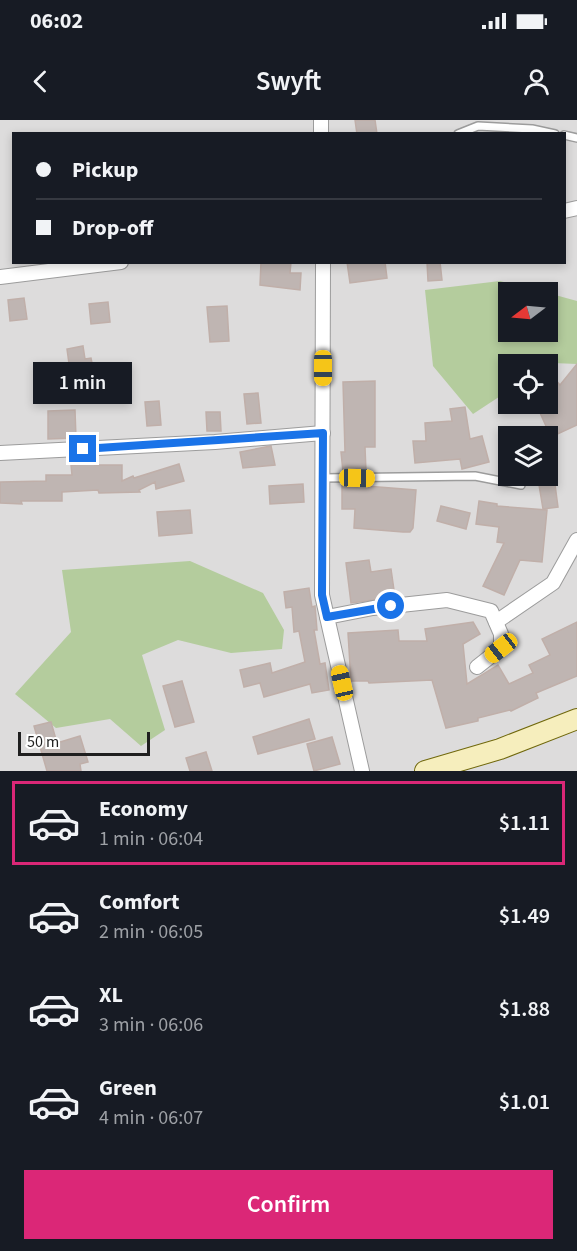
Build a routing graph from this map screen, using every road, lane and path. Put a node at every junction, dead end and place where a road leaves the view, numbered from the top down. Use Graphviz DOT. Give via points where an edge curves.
graph roads {
  1 [pos="463,132"];
  2 [pos="546,132"];
  3 [pos="105,264"];
  4 [pos="322,264"];
  5 [pos="0,277"];
  6 [pos="323,433"];
  7 [pos="0,453"];
  8 [pos="323,478"];
  9 [pos="498,481"];
  10 [pos="577,540"];
  11 [pos="327,617"];
  12 [pos="496,622"];
  13 [pos="477,667"];
  14 [pos="577,718"];
  15 [pos="362,771"];
  16 [pos="425,771"];
  1 -- 2 [label="lane" via="478,126"];
  3 -- 5 [label="street"];
  4 -- 6 [label="street"];
  6 -- 7 [label="street"];
  6 -- 8 [label="street"];
  8 -- 9 [label="lane" via="475,477"];
  8 -- 11 [label="street" via="322,595"];
  10 -- 12 [label="street" via="553,583"];
  11 -- 12 [label="street" via="447,600 491,611"];
  11 -- 15 [label="street"];
  12 -- 13 [label="street" via="501,648"];
  14 -- 16 [label="main road" via="500,749"];
}
